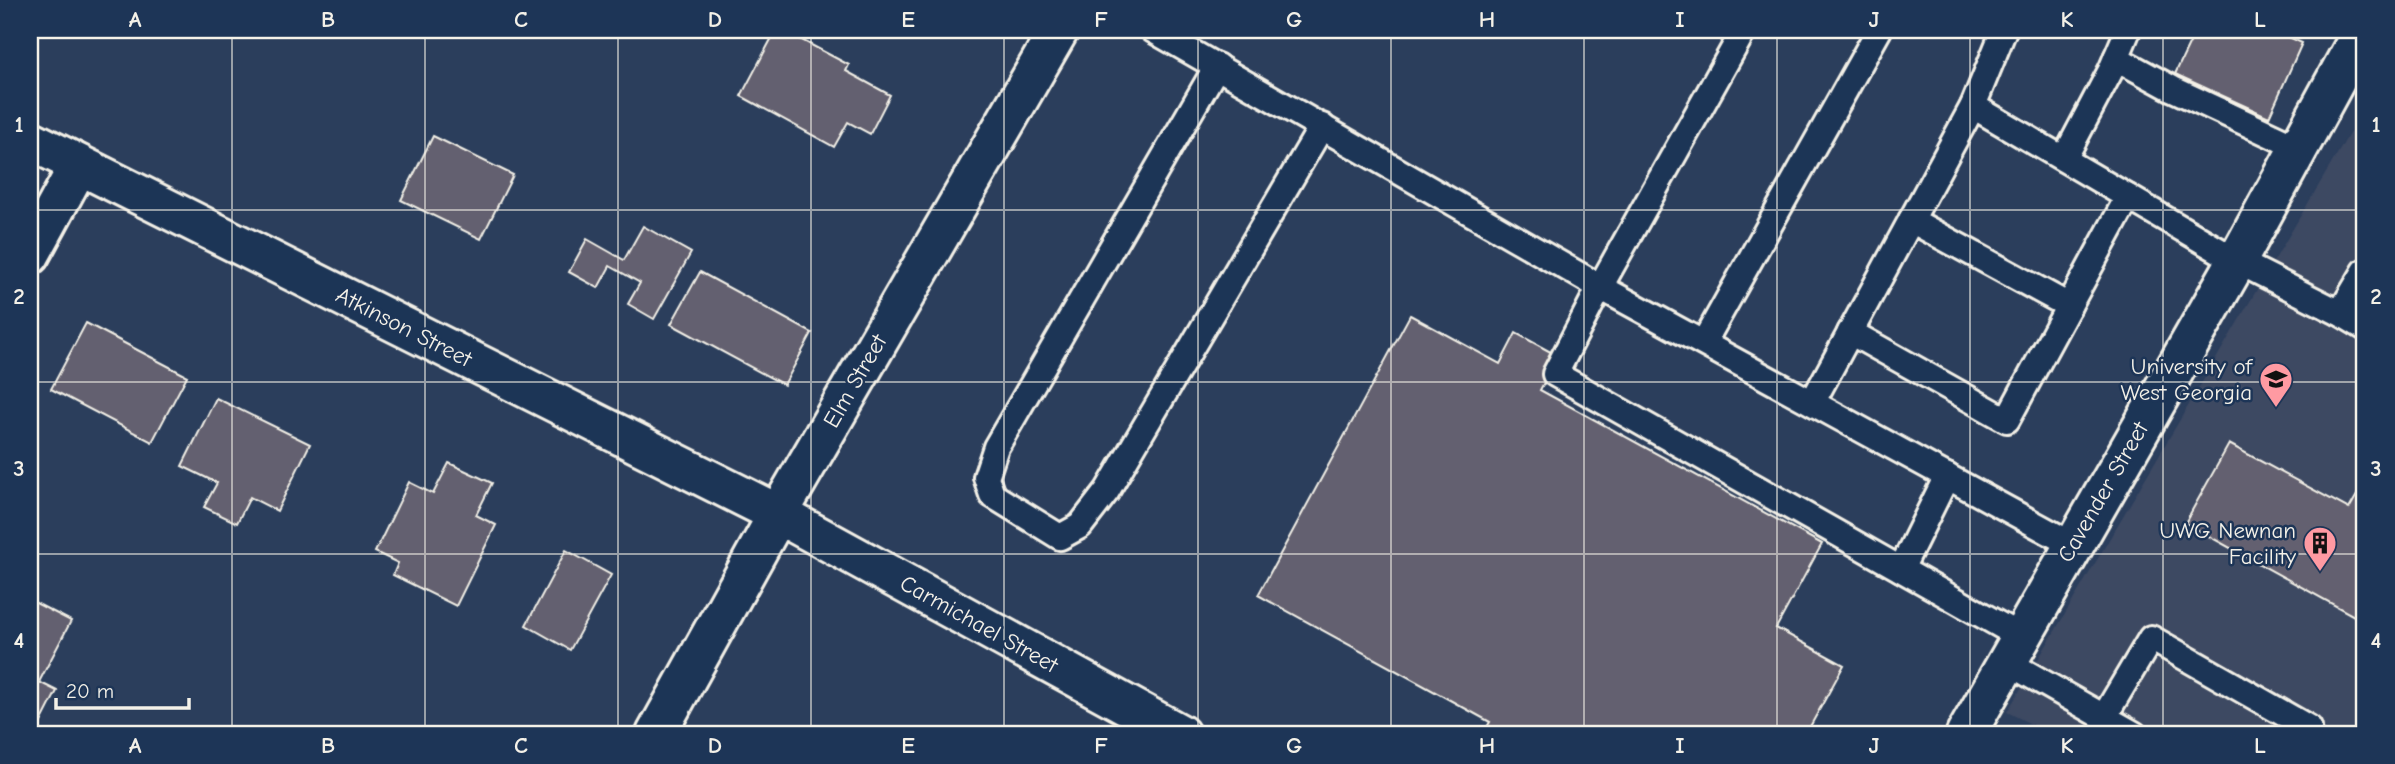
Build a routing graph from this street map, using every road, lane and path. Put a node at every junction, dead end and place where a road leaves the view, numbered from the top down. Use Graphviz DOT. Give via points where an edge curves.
graph roads {
  1 [pos="1059,30"];
  2 [pos="1153,30"];
  3 [pos="1744,30"];
  4 [pos="1879,30"];
  5 [pos="2004,30"];
  6 [pos="2128,30"];
  7 [pos="2362,30"];
  8 [pos="2116,58"];
  9 [pos="1217,66"];
  10 [pos="1973,106"];
  11 [pos="1322,126"];
  12 [pos="30,141"];
  13 [pos="2297,147"];
  14 [pos="2064,159"];
  15 [pos="79,165"];
  16 [pos="2128,197"];
  17 [pos="1911,220"];
  18 [pos="30,256"];
  19 [pos="2237,261"];
  20 [pos="2365,271"];
  21 [pos="1600,287"];
  22 [pos="2069,306"];
  23 [pos="2340,313"];
  24 [pos="2365,328"];
  25 [pos="1850,332"];
  26 [pos="1704,342"];
  27 [pos="1813,401"];
  28 [pos="1947,476"];
  29 [pos="778,514"];
  30 [pos="2073,545"];
  31 [pos="1901,569"];
  32 [pos="2014,650"];
  33 [pos="2104,717"];
  34 [pos="1969,733"];
  35 [pos="656,734"];
  36 [pos="1180,734"];
  37 [pos="2134,734"];
  38 [pos="2305,734"];
  1 -- 29 [label="street, Elm Street"];
  2 -- 9 [label="lane"];
  3 -- 21 [label="lane"];
  4 -- 26 [label="lane"];
  5 -- 10 [label="lane"];
  6 -- 8 [label="lane"];
  7 -- 13 [label="street, Cavender Street"];
  8 -- 13 [label="lane"];
  8 -- 14 [label="lane"];
  9 -- 11 [label="lane"];
  9 -- 11 [label="lane" via="996,447 986,477 992,495 1060,537 1080,527 1107,491"];
  10 -- 14 [label="lane"];
  10 -- 17 [label="lane"];
  11 -- 21 [label="lane"];
  12 -- 15 [label="street, Atkinson Street"];
  13 -- 19 [label="street, Cavender Street"];
  14 -- 16 [label="lane"];
  15 -- 18 [label="street"];
  15 -- 29 [label="street, Atkinson Street"];
  16 -- 19 [label="lane"];
  16 -- 22 [label="lane"];
  17 -- 22 [label="lane"];
  17 -- 25 [label="lane"];
  19 -- 23 [label="lane"];
  19 -- 30 [label="street, Cavender Street"];
  20 -- 23 [label="lane"];
  21 -- 26 [label="lane"];
  21 -- 31 [label="lane" via="1555,374"];
  22 -- 25 [label="lane" via="2007,420"];
  23 -- 24 [label="lane"];
  25 -- 27 [label="lane"];
  26 -- 27 [label="lane"];
  27 -- 28 [label="lane"];
  28 -- 30 [label="lane"];
  28 -- 31 [label="lane"];
  29 -- 35 [label="street, Elm Street"];
  29 -- 36 [label="street, Carmichael Street"];
  30 -- 32 [label="street, Cavender Street"];
  31 -- 32 [label="lane"];
  32 -- 33 [label="lane"];
  32 -- 34 [label="street, Cavender Street"];
  33 -- 37 [label="lane"];
  33 -- 38 [label="lane" via="2151,638 2309,728"];
}
